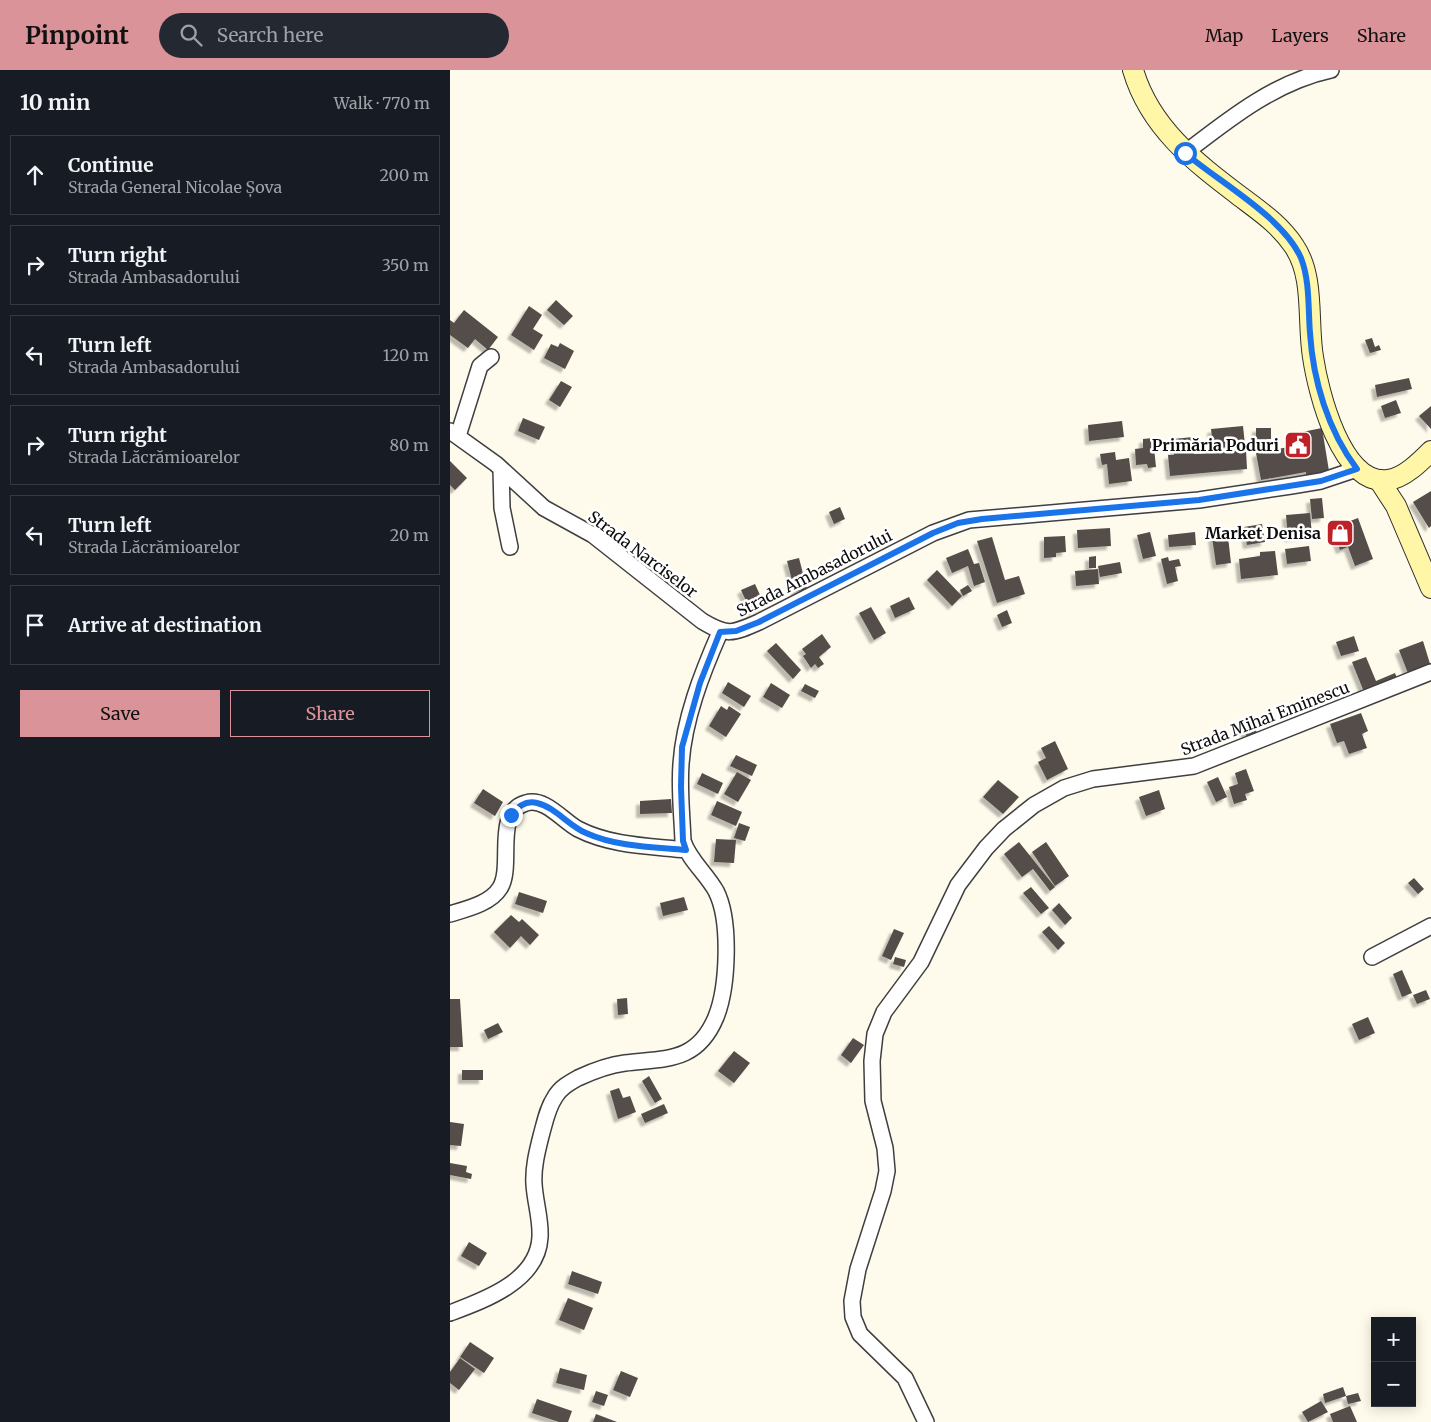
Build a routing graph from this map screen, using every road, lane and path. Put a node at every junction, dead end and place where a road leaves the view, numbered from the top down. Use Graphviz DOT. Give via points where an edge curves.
graph roads {
  1 [pos="1133,70"];
  2 [pos="1331,70"];
  3 [pos="1185,153"];
  4 [pos="491,357"];
  5 [pos="454,434"];
  6 [pos="1431,451"];
  7 [pos="501,468"];
  8 [pos="1357,469"];
  9 [pos="1378,480"];
  10 [pos="510,547"];
  11 [pos="1431,588"];
  12 [pos="720,632"];
  13 [pos="1431,672"];
  14 [pos="686,850"];
  15 [pos="450,914"];
  16 [pos="1431,926"];
  17 [pos="1372,957"];
  18 [pos="450,1313"];
  19 [pos="922,1419"];
  1 -- 3 [label="main road" via="1151,113"];
  2 -- 3 [label="street" via="1263,97"];
  3 -- 8 [label="main road" via="1275,224 1300,257 1320,393 1336,435"];
  4 -- 5 [label="street" via="480,366"];
  5 -- 7 [label="street, Strada Narciselor"];
  6 -- 9 [label="main road" via="1398,477"];
  7 -- 10 [label="street" via="502,508"];
  7 -- 12 [label="street, Strada Narciselor" via="544,508 593,535 647,580"];
  8 -- 9 [label="main road"];
  8 -- 12 [label="street, Strada Ambasadorului" via="1321,481 1199,500 958,523 759,622 736,631"];
  9 -- 11 [label="main road" via="1399,513"];
  12 -- 14 [label="street" via="700,683 682,747 683,841"];
  13 -- 19 [label="street, Strada Mihai Eminescu" via="1194,766 1093,779 1064,788 1034,805 1004,829 958,885 922,962 884,1012 875,1034 872,1061 874,1101 886,1148 887,1171 852,1301 853,1317 860,1334 905,1378"];
  14 -- 15 [label="street" via="598,838 572,826 545,806 536,802 526,803 517,807 507,826 504,878 500,888 484,902"];
  14 -- 18 [label="street" via="715,889 724,912 726,954 716,1016 706,1036 680,1056 608,1067 560,1090 551,1103 535,1162 538,1250 518,1278 501,1291"];
  16 -- 17 [label="street"];
}
